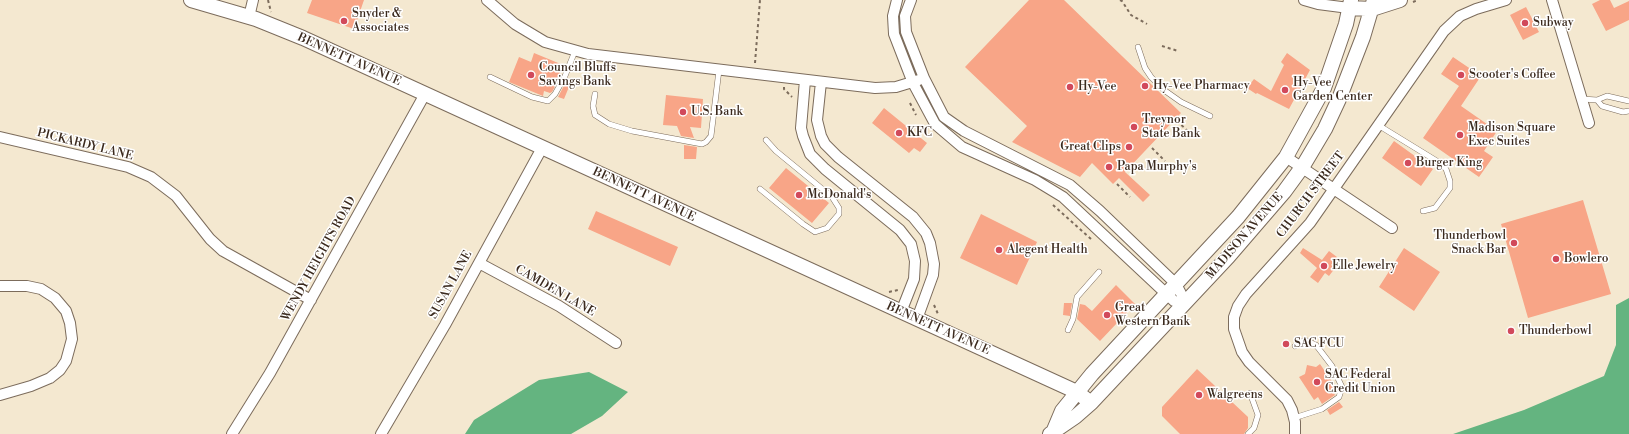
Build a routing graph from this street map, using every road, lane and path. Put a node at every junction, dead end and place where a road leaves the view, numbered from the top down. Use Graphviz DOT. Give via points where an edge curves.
graph roads {
  1 [pos="191,0"];
  2 [pos="253,0"];
  3 [pos="487,0"];
  4 [pos="760,0"];
  5 [pos="897,0"];
  6 [pos="911,0"];
  7 [pos="1120,0"];
  8 [pos="1304,0"];
  9 [pos="1400,0"];
  10 [pos="1506,0"];
  11 [pos="1552,0"];
  12 [pos="1350,4"];
  13 [pos="1373,4"];
  14 [pos="249,17"];
  15 [pos="1147,24"];
  16 [pos="1162,46"];
  17 [pos="1138,47"];
  18 [pos="575,51"];
  19 [pos="1178,51"];
  20 [pos="718,70"];
  21 [pos="754,74"];
  22 [pos="490,77"];
  23 [pos="924,78"];
  24 [pos="805,80"];
  25 [pos="821,82"];
  26 [pos="913,83"];
  27 [pos="424,94"];
  28 [pos="594,94"];
  29 [pos="1582,99"];
  30 [pos="909,100"];
  31 [pos="1597,100"];
  32 [pos="1629,101"];
  33 [pos="1629,111"];
  34 [pos="1210,116"];
  35 [pos="919,118"];
  36 [pos="1177,121"];
  37 [pos="1589,123"];
  38 [pos="1378,125"];
  39 [pos="1191,134"];
  40 [pos="0,137"];
  41 [pos="766,140"];
  42 [pos="542,148"];
  43 [pos="1152,148"];
  44 [pos="1286,157"];
  45 [pos="1165,161"];
  46 [pos="1303,166"];
  47 [pos="1117,184"];
  48 [pos="760,188"];
  49 [pos="1335,189"];
  50 [pos="1130,197"];
  51 [pos="1051,203"];
  52 [pos="1423,211"];
  53 [pos="1392,228"];
  54 [pos="1096,244"];
  55 [pos="479,263"];
  56 [pos="1099,272"];
  57 [pos="0,286"];
  58 [pos="1171,289"];
  59 [pos="311,300"];
  60 [pos="1186,303"];
  61 [pos="901,312"];
  62 [pos="916,319"];
  63 [pos="1068,330"];
  64 [pos="616,343"];
  65 [pos="1295,346"];
  66 [pos="1077,392"];
  67 [pos="1250,393"];
  68 [pos="0,395"];
  69 [pos="1090,403"];
  70 [pos="1294,418"];
  71 [pos="1052,432"];
  72 [pos="232,434"];
  73 [pos="381,434"];
  74 [pos="1248,434"];
  75 [pos="1294,434"];
  1 -- 14 [label="main road, BENNETT AVENUE"];
  2 -- 14 [label="street"];
  3 -- 18 [label="street" via="527,33 545,42"];
  4 -- 21 [label="path"];
  5 -- 26 [label="street" via="893,16 894,34"];
  6 -- 23 [label="street" via="905,16 906,32"];
  7 -- 15 [label="path" via="1131,15"];
  8 -- 12 [label="street" via="1318,4"];
  9 -- 13 [label="main road"];
  10 -- 38 [label="street, CHURCH STREET" via="1476,9 1451,23 1436,40"];
  11 -- 29 [label="street"];
  12 -- 13 [label="main road"];
  12 -- 44 [label="main road, MADISON AVENUE" via="1339,47 1324,88"];
  13 -- 46 [label="main road, MADISON AVENUE" via="1339,99"];
  14 -- 27 [label="main road, BENNETT AVENUE" via="303,38"];
  16 -- 19 [label="path"];
  17 -- 34 [label="lane" via="1145,68 1164,90"];
  18 -- 20 [label="street"];
  18 -- 22 [label="lane" via="565,76 555,94 548,100 532,97"];
  20 -- 21 [label="street"];
  20 -- 28 [label="lane" via="711,136 702,144 609,124 594,115"];
  21 -- 24 [label="street"];
  23 -- 26 [label="street"];
  23 -- 58 [label="street" via="944,117 952,124 1070,185 1104,215"];
  24 -- 25 [label="street"];
  24 -- 61 [label="street" via="801,128 810,154 900,230 911,244 915,261 914,279"];
  25 -- 26 [label="street" via="875,88"];
  25 -- 62 [label="street" via="817,120 820,136 825,144 913,217 930,243 934,264 932,275"];
  26 -- 58 [label="street" via="934,124 946,135 962,147 1035,180 1063,197"];
  27 -- 42 [label="main road, BENNETT AVENUE"];
  27 -- 59 [label="street, WENDY HEIGHTS ROAD"];
  29 -- 31 [label="lane"];
  29 -- 37 [label="street"];
  30 -- 35 [label="path"];
  31 -- 32 [label="lane" via="1607,96"];
  31 -- 33 [label="lane" via="1602,106 1623,112"];
  36 -- 39 [label="path"];
  38 -- 49 [label="street, CHURCH STREET"];
  38 -- 52 [label="lane" via="1446,169 1450,188 1435,208"];
  40 -- 59 [label="street, PICKARDY LANE" via="128,167 151,177 176,196 210,239 224,251"];
  41 -- 48 [label="lane" via="776,152 832,198 839,208 839,214 827,228 815,232"];
  42 -- 55 [label="street, SUSAN LANE"];
  42 -- 61 [label="main road, BENNETT AVENUE"];
  43 -- 45 [label="path"];
  44 -- 46 [label="street"];
  44 -- 58 [label="main road, MADISON AVENUE" via="1255,198"];
  46 -- 49 [label="street"];
  46 -- 60 [label="main road, MADISON AVENUE" via="1260,223"];
  47 -- 50 [label="path"];
  49 -- 53 [label="street"];
  49 -- 70 [label="street, CHURCH STREET" via="1294,242 1246,294 1234,317 1234,329 1242,352 1287,400"];
  51 -- 54 [label="path"];
  55 -- 64 [label="street, CAMDEN LANE" via="559,306"];
  55 -- 73 [label="street, SUSAN LANE"];
  56 -- 63 [label="lane" via="1077,296 1073,319"];
  57 -- 68 [label="street" via="41,289 55,298 66,311 72,339 66,361 50,378"];
  58 -- 60 [label="street"];
  58 -- 66 [label="main road, MADISON AVENUE"];
  59 -- 72 [label="street, WENDY HEIGHTS ROAD"];
  60 -- 69 [label="main road, MADISON AVENUE"];
  61 -- 62 [label="main road, BENNETT AVENUE"];
  62 -- 66 [label="main road, BENNETT AVENUE"];
  65 -- 70 [label="lane" via="1305,340 1316,345 1332,366 1342,387 1339,397 1322,409"];
  66 -- 69 [label="main road, BENNETT AVENUE"];
  66 -- 71 [label="main road, MADISON AVENUE" via="1062,411"];
  67 -- 74 [label="lane" via="1258,415 1254,428"];
  69 -- 71 [label="main road, MADISON AVENUE" via="1075,417"];
  70 -- 75 [label="street, CHURCH STREET"];
}
